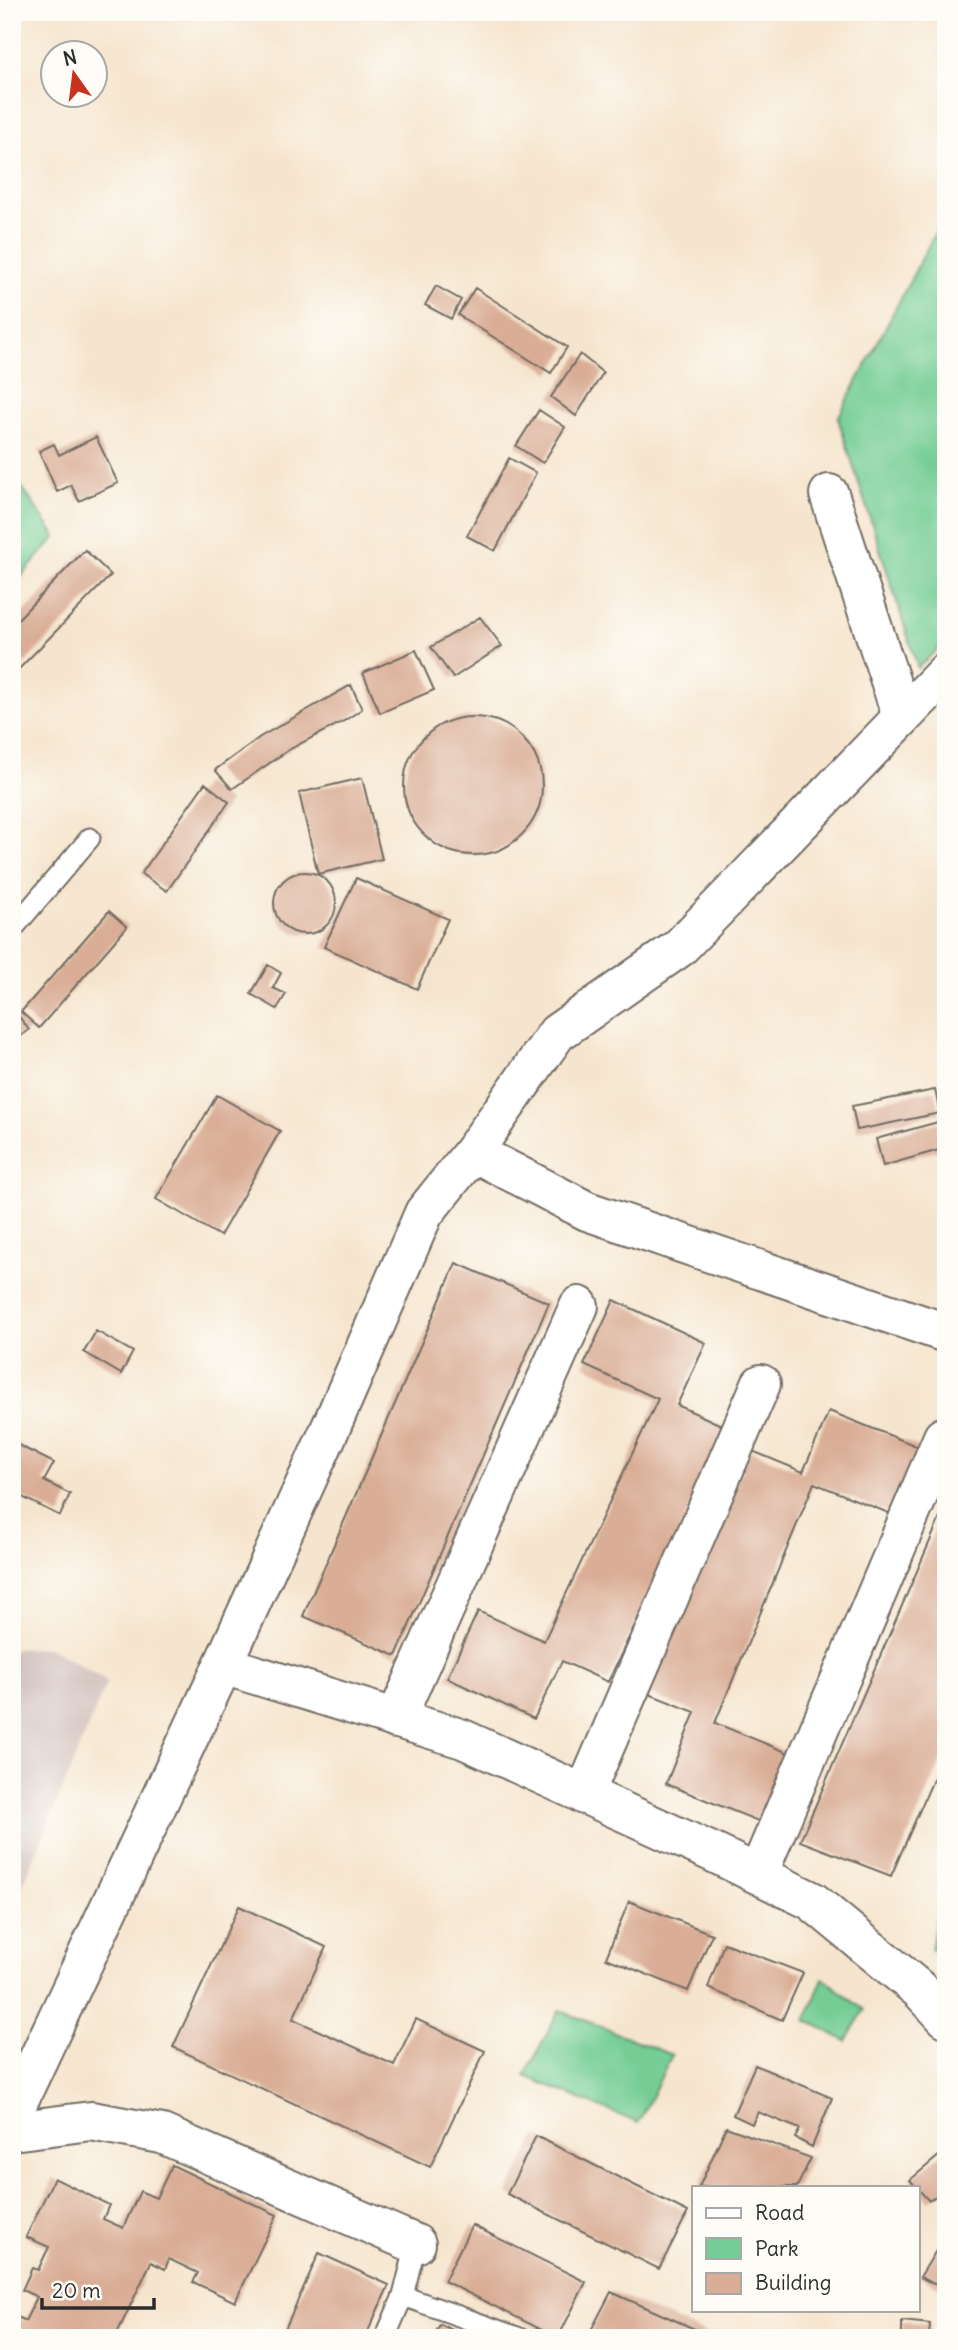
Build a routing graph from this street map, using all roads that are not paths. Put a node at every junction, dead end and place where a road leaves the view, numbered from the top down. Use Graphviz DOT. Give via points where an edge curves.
graph roads {
  1 [pos="829,494"];
  2 [pos="946,671"];
  3 [pos="902,718"];
  4 [pos="90,838"];
  5 [pos="12,930"];
  6 [pos="473,1152"];
  7 [pos="579,1306"];
  8 [pos="946,1333"];
  9 [pos="761,1384"];
  10 [pos="943,1437"];
  11 [pos="223,1665"];
  12 [pos="396,1719"];
  13 [pos="584,1795"];
  14 [pos="758,1874"];
  15 [pos="946,2018"];
  16 [pos="12,2115"];
  17 [pos="12,2131"];
  18 [pos="416,2245"];
  19 [pos="403,2296"];
  20 [pos="385,2338"];
  21 [pos="520,2338"];
  1 -- 3 [label="street"];
  2 -- 3 [label="street"];
  3 -- 6 [label="street" via="679,948 556,1033"];
  4 -- 5 [label="lane"];
  6 -- 8 [label="street" via="587,1211"];
  6 -- 11 [label="street" via="424,1213"];
  7 -- 12 [label="street"];
  9 -- 13 [label="street"];
  10 -- 14 [label="street"];
  11 -- 12 [label="street"];
  11 -- 16 [label="street"];
  12 -- 13 [label="street" via="463,1740"];
  13 -- 14 [label="street"];
  14 -- 15 [label="street" via="812,1901 921,1991"];
  17 -- 18 [label="street" via="92,2121 162,2134"];
  18 -- 19 [label="lane"];
  19 -- 20 [label="lane"];
  19 -- 21 [label="lane"];
}
